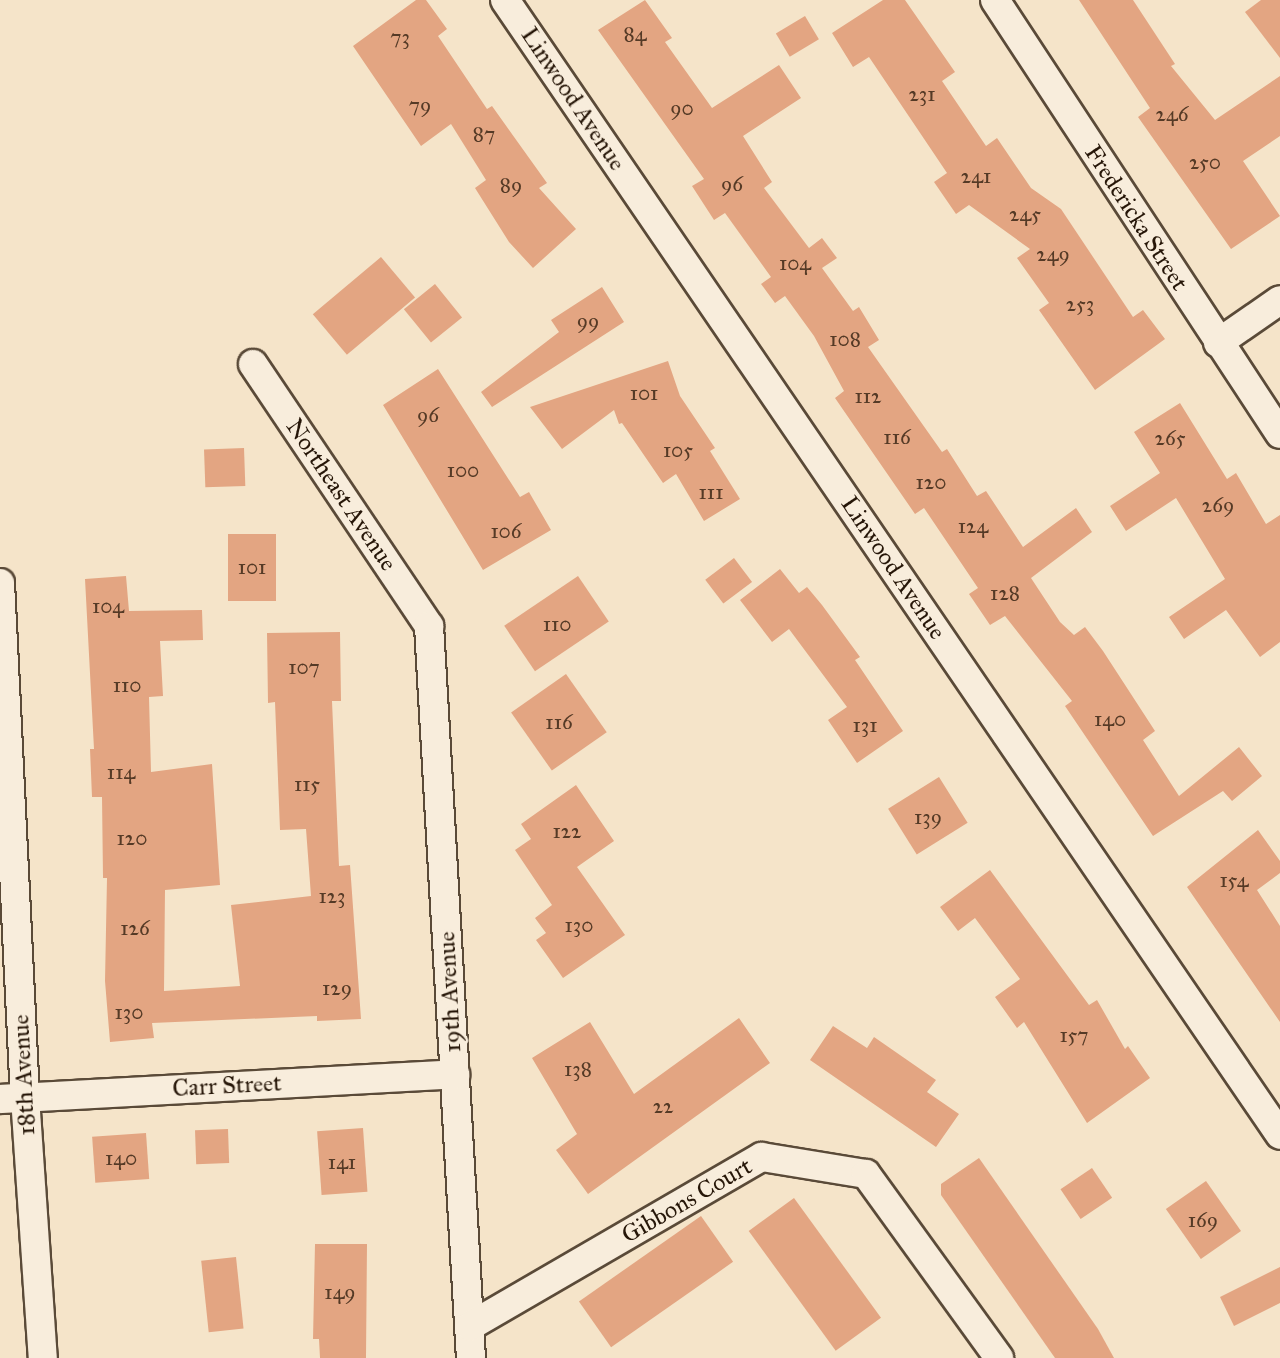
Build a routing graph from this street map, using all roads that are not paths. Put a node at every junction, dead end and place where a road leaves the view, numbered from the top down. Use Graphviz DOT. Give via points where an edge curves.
graph roads {
  1 [pos="505,0"];
  2 [pos="995,0"];
  3 [pos="1280,300"];
  4 [pos="1218,344"];
  5 [pos="253,364"];
  6 [pos="1280,434"];
  7 [pos="0,583"];
  8 [pos="429,626"];
  9 [pos="455,1074"];
  10 [pos="12,1098"];
  11 [pos="1280,1135"];
  12 [pos="470,1326"];
  13 [pos="43,1358"];
  14 [pos="471,1358"];
  15 [pos="999,1358"];
  1 -- 11 [label="street, Linwood Avenue"];
  2 -- 4 [label="street, Fredericka Street"];
  3 -- 4 [label="street"];
  4 -- 6 [label="street, Fredericka Street"];
  5 -- 8 [label="street, Northeast Avenue"];
  7 -- 10 [label="street, 18th Avenue"];
  8 -- 9 [label="street, 19th Avenue"];
  9 -- 10 [label="street, Carr Street"];
  9 -- 12 [label="street, 19th Avenue"];
  10 -- 13 [label="street, 18th Avenue"];
  12 -- 14 [label="street, 19th Avenue"];
  12 -- 15 [label="street, Gibbons Court" via="762,1157 866,1174"];
}
